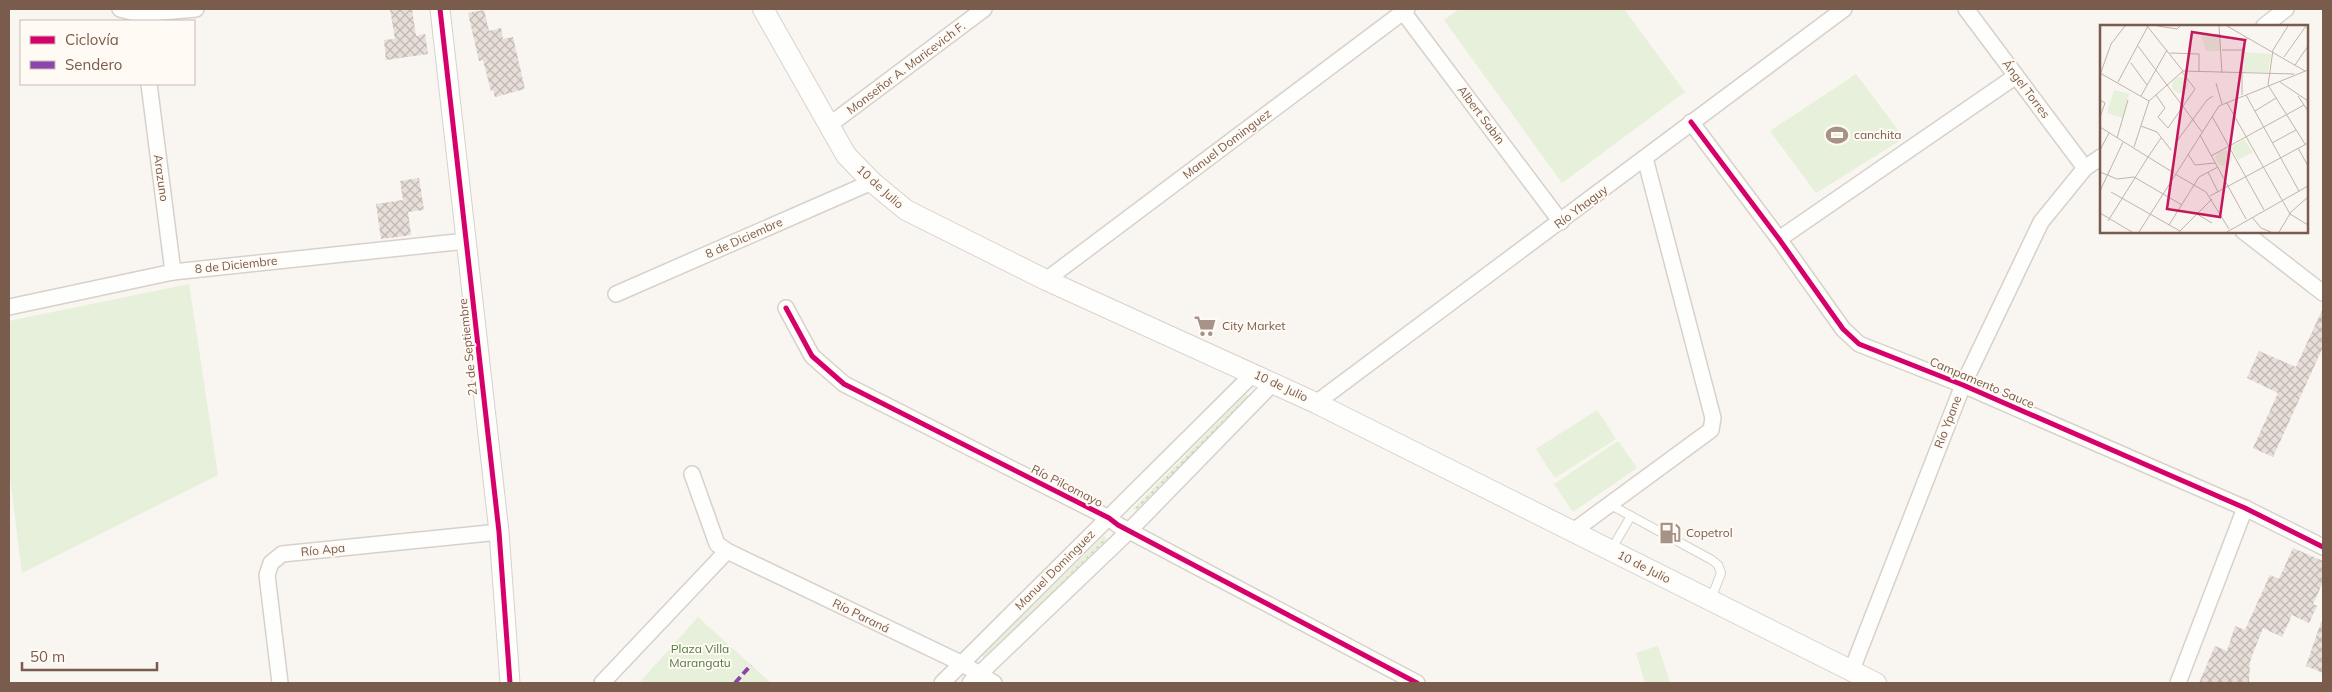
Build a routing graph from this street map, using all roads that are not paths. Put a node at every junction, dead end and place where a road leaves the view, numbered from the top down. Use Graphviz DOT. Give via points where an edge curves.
graph roads {
  1 [pos="120,9"];
  2 [pos="196,9"];
  3 [pos="440,9"];
  4 [pos="762,9"];
  5 [pos="984,9"];
  6 [pos="1844,9"];
  7 [pos="1966,9"];
  8 [pos="2286,9"];
  9 [pos="1404,10"];
  10 [pos="140,18"];
  11 [pos="2265,25"];
  12 [pos="2016,76"];
  13 [pos="148,85"];
  14 [pos="1691,122"];
  15 [pos="828,126"];
  16 [pos="1645,158"];
  17 [pos="2100,158"];
  18 [pos="2085,168"];
  19 [pos="872,182"];
  20 [pos="1561,222"];
  21 [pos="2244,232"];
  22 [pos="1780,239"];
  23 [pos="466,241"];
  24 [pos="174,272"];
  25 [pos="1046,280"];
  26 [pos="2323,293"];
  27 [pos="616,294"];
  28 [pos="9,307"];
  29 [pos="786,308"];
  30 [pos="1254,373"];
  31 [pos="1274,382"];
  32 [pos="1962,384"];
  33 [pos="1316,403"];
  34 [pos="692,474"];
  35 [pos="1609,504"];
  36 [pos="2245,508"];
  37 [pos="1631,516"];
  38 [pos="1109,518"];
  39 [pos="1129,531"];
  40 [pos="500,532"];
  41 [pos="1572,532"];
  42 [pos="2323,547"];
  43 [pos="1611,550"];
  44 [pos="727,551"];
  45 [pos="1710,601"];
  46 [pos="961,663"];
  47 [pos="1848,678"];
  48 [pos="974,679"];
  49 [pos="280,683"];
  50 [pos="510,683"];
  51 [pos="602,683"];
  52 [pos="942,683"];
  53 [pos="994,683"];
  54 [pos="1417,683"];
  55 [pos="1876,683"];
  56 [pos="2178,683"];
  1 -- 10 [label="street"];
  2 -- 10 [label="street"];
  3 -- 23 [label="street, 21 de Septiembre"];
  4 -- 15 [label="main road, 10 de Julio"];
  5 -- 15 [label="street, Monseñor A. Maricevich F."];
  6 -- 14 [label="street, Río Yhaguy"];
  7 -- 12 [label="street, Ángel Torres"];
  8 -- 11 [label="street"];
  9 -- 20 [label="street, Albert Sabin"];
  9 -- 25 [label="street, Manuel Dominguez"];
  12 -- 18 [label="street, Ángel Torres"];
  12 -- 22 [label="street"];
  13 -- 24 [label="street, Arazuno"];
  14 -- 16 [label="street, Río Yhaguy"];
  14 -- 22 [label="street, Campamento Sauce"];
  15 -- 19 [label="main road, 10 de Julio" via="846,155"];
  16 -- 20 [label="street, Río Yhaguy"];
  16 -- 35 [label="street" via="1713,418 1711,430"];
  17 -- 18 [label="street, Río Ypane"];
  18 -- 32 [label="street, Río Ypane" via="2041,222"];
  19 -- 25 [label="main road, 10 de Julio" via="906,210"];
  19 -- 27 [label="street, 8 de Diciembre"];
  20 -- 33 [label="street, Río Yhaguy"];
  21 -- 26 [label="street"];
  22 -- 32 [label="street, Campamento Sauce" via="1843,329 1859,344"];
  23 -- 24 [label="street, 8 de Diciembre"];
  23 -- 40 [label="street, 21 de Septiembre"];
  24 -- 28 [label="street, 8 de Diciembre"];
  25 -- 30 [label="main road, 10 de Julio"];
  29 -- 38 [label="street, Río Pilcomayo" via="812,356 844,384"];
  30 -- 31 [label="main road, 10 de Julio"];
  30 -- 38 [label="street, Manuel Dominguez"];
  31 -- 33 [label="main road, 10 de Julio"];
  31 -- 39 [label="street, Manuel Dominguez"];
  32 -- 36 [label="street, Campamento Sauce"];
  32 -- 47 [label="street, Río Ypane"];
  33 -- 41 [label="main road, 10 de Julio"];
  34 -- 44 [label="street" via="717,544"];
  35 -- 37 [label="lane"];
  35 -- 41 [label="street"];
  36 -- 42 [label="street, Campamento Sauce"];
  36 -- 56 [label="street"];
  37 -- 43 [label="lane"];
  37 -- 45 [label="lane" via="1718,565 1721,573"];
  38 -- 39 [label="street, Río Pilcomayo"];
  38 -- 46 [label="street, Manuel Dominguez"];
  39 -- 48 [label="street, Manuel Dominguez"];
  39 -- 54 [label="street, Río Pilcomayo"];
  40 -- 49 [label="street, Río Apa" via="282,554 271,563 267,575"];
  40 -- 50 [label="street, 21 de Septiembre"];
  41 -- 43 [label="main road, 10 de Julio"];
  43 -- 45 [label="main road, 10 de Julio"];
  44 -- 46 [label="street, Río Paraná"];
  44 -- 51 [label="street"];
  45 -- 47 [label="main road, 10 de Julio"];
  46 -- 48 [label="street, Río Paraná"];
  46 -- 52 [label="street, Manuel Dominguez"];
  47 -- 55 [label="main road, 10 de Julio"];
  48 -- 53 [label="street, Río Paraná"];
}
